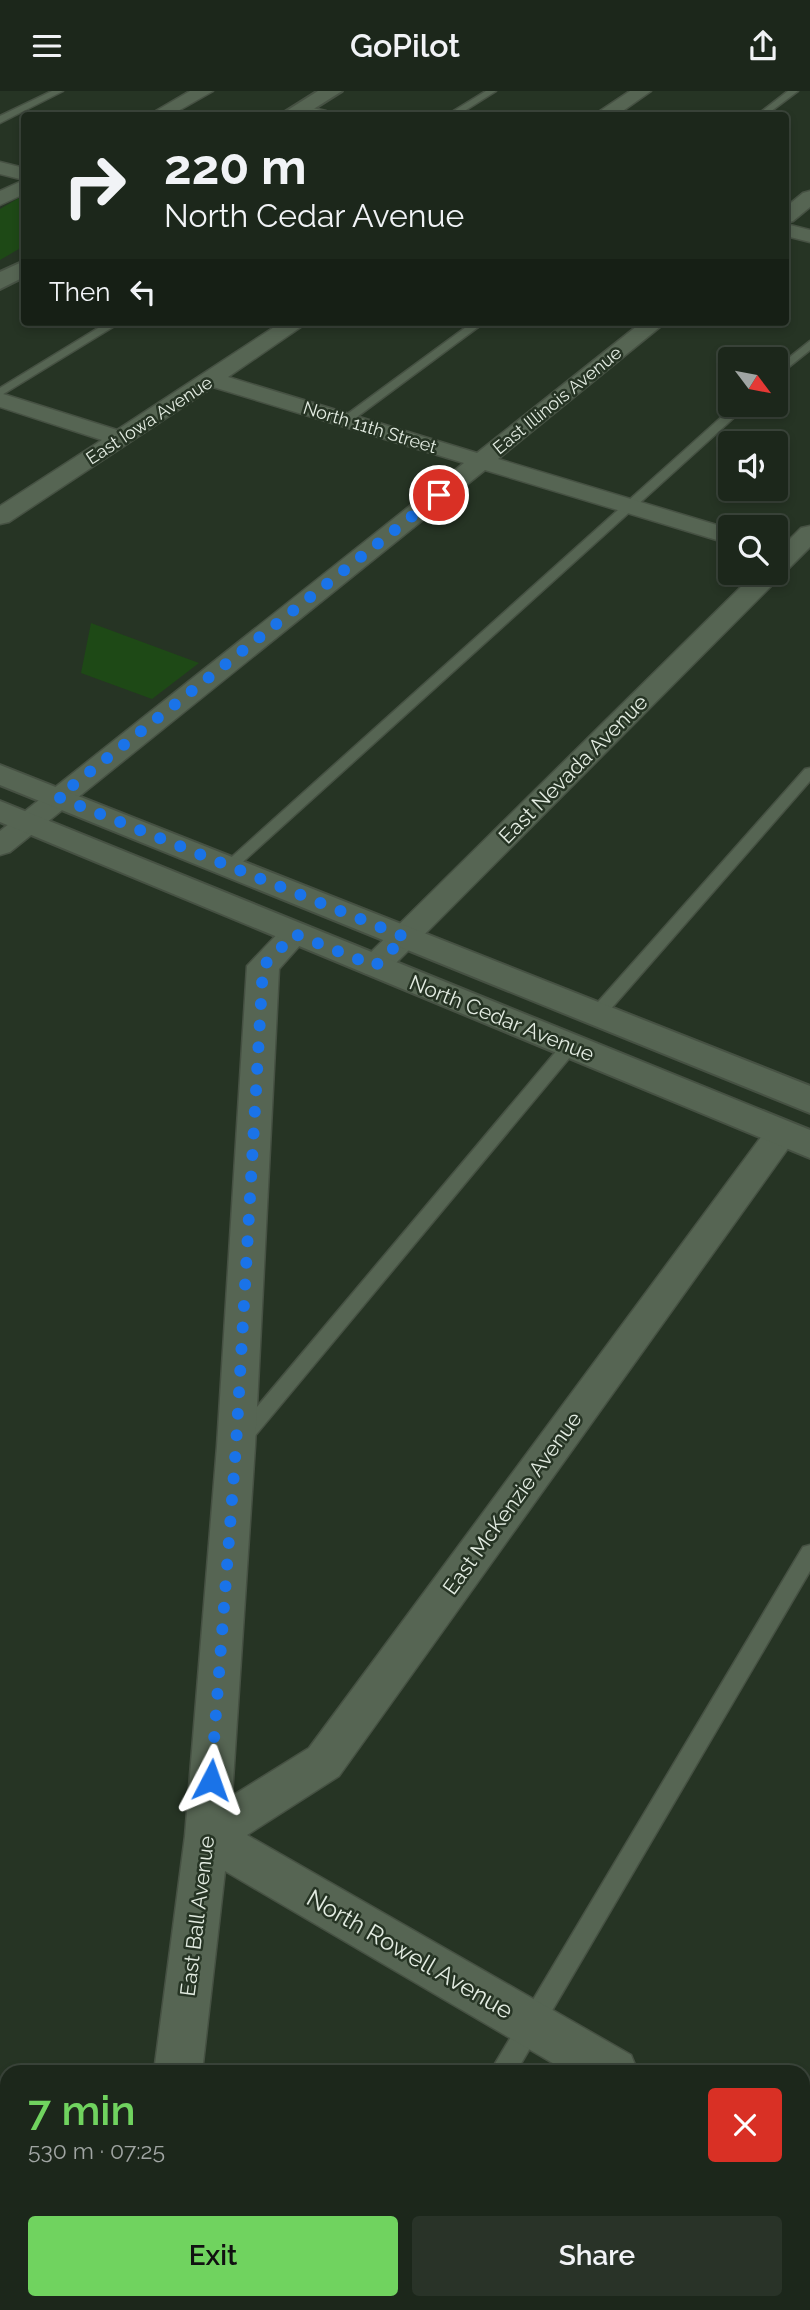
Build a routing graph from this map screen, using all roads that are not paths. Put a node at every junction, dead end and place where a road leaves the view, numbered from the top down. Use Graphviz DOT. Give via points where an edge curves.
graph roads {
  1 [pos="59,91"];
  2 [pos="204,91"];
  3 [pos="492,91"];
  4 [pos="642,91"];
  5 [pos="794,91"];
  6 [pos="328,93"];
  7 [pos="164,112"];
  8 [pos="296,112"];
  9 [pos="457,112"];
  10 [pos="610,112"];
  11 [pos="765,112"];
  12 [pos="0,120"];
  13 [pos="0,168"];
  14 [pos="21,173"];
  15 [pos="21,188"];
  16 [pos="810,197"];
  17 [pos="0,199"];
  18 [pos="789,214"];
  19 [pos="789,231"];
  20 [pos="810,236"];
  21 [pos="21,270"];
  22 [pos="0,282"];
  23 [pos="109,326"];
  24 [pos="291,326"];
  25 [pos="475,326"];
  26 [pos="650,326"];
  27 [pos="810,344"];
  28 [pos="788,363"];
  29 [pos="211,379"];
  30 [pos="0,393"];
  31 [pos="0,400"];
  32 [pos="729,417"];
  33 [pos="346,420"];
  34 [pos="120,438"];
  35 [pos="482,461"];
  36 [pos="630,506"];
  37 [pos="0,517"];
  38 [pos="718,533"];
  39 [pos="810,533"];
  40 [pos="788,558"];
  41 [pos="761,585"];
  42 [pos="810,772"];
  43 [pos="0,774"];
  44 [pos="58,797"];
  45 [pos="14,817"];
  46 [pos="0,846"];
  47 [pos="230,866"];
  48 [pos="295,934"];
  49 [pos="405,937"];
  50 [pos="375,966"];
  51 [pos="596,1015"];
  52 [pos="570,1046"];
  53 [pos="804,1115"];
  54 [pos="236,1446"];
  55 [pos="810,1553"];
  56 [pos="207,1836"];
  57 [pos="529,2023"];
  58 [pos="179,2065"];
  59 [pos="506,2065"];
  60 [pos="602,2065"];
  1 -- 12 [label="lane"];
  2 -- 7 [label="street"];
  3 -- 9 [label="lane"];
  4 -- 10 [label="street"];
  5 -- 11 [label="lane"];
  6 -- 8 [label="main road"];
  13 -- 14 [label="street"];
  15 -- 17 [label="street"];
  16 -- 18 [label="street"];
  19 -- 20 [label="street"];
  21 -- 22 [label="main road"];
  23 -- 30 [label="lane"];
  24 -- 29 [label="street, East Iowa Avenue"];
  25 -- 33 [label="lane"];
  26 -- 35 [label="street, East Illinois Avenue"];
  27 -- 28 [label="lane"];
  29 -- 33 [label="street, North 11th Street"];
  29 -- 34 [label="street, East Iowa Avenue"];
  31 -- 34 [label="street"];
  32 -- 36 [label="lane"];
  33 -- 35 [label="street, North 11th Street"];
  34 -- 37 [label="street, East Iowa Avenue"];
  35 -- 36 [label="street, North 11th Street"];
  35 -- 44 [label="street, East Illinois Avenue"];
  36 -- 38 [label="street, North 11th Street"];
  36 -- 47 [label="lane"];
  39 -- 40 [label="street, East Nevada Avenue"];
  41 -- 49 [label="street, East Nevada Avenue"];
  42 -- 51 [label="lane"];
  43 -- 44 [label="main road, North Cedar Avenue"];
  44 -- 45 [label="street, East Illinois Avenue"];
  44 -- 47 [label="main road, North Cedar Avenue"];
  45 -- 46 [label="street, East Illinois Avenue"];
  45 -- 48 [label="main road, North Cedar Avenue"];
  47 -- 49 [label="main road, North Cedar Avenue"];
  48 -- 50 [label="main road, North Cedar Avenue"];
  48 -- 54 [label="street, East Ball Avenue" via="263,966"];
  49 -- 50 [label="street, East Nevada Avenue"];
  49 -- 51 [label="main road, North Cedar Avenue"];
  50 -- 52 [label="main road, North Cedar Avenue"];
  51 -- 53 [label="main road, North Cedar Avenue"];
  52 -- 53 [label="main road" via="611,1045 754,1101"];
  52 -- 54 [label="lane"];
  53 -- 56 [label="street, East McKenzie Avenue" via="324,1762"];
  54 -- 56 [label="street, East Ball Avenue"];
  55 -- 57 [label="lane"];
  56 -- 57 [label="street, North Rowell Avenue"];
  56 -- 58 [label="street, East Ball Avenue"];
  57 -- 59 [label="lane"];
  57 -- 60 [label="street, North Rowell Avenue"];
}
